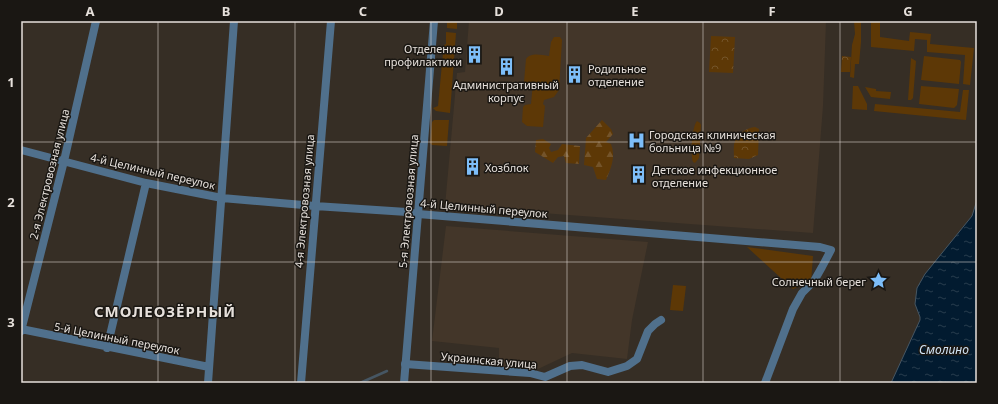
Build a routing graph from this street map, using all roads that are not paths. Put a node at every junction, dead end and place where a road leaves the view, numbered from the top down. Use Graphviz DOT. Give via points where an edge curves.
graph roads {
  1 [pos="96,21"];
  2 [pos="234,21"];
  3 [pos="331,21"];
  4 [pos="434,21"];
  5 [pos="21,150"];
  6 [pos="64,161"];
  7 [pos="146,183"];
  8 [pos="222,198"];
  9 [pos="315,206"];
  10 [pos="418,214"];
  11 [pos="662,320"];
  12 [pos="21,330"];
  13 [pos="107,348"];
  14 [pos="405,364"];
  15 [pos="209,367"];
  16 [pos="547,380"];
  17 [pos="208,383"];
  18 [pos="301,383"];
  19 [pos="404,383"];
  20 [pos="765,383"];
  1 -- 6 [label="street, 2-я Электровозная улица"];
  2 -- 8 [label="street"];
  3 -- 9 [label="street, 4-я Электровозная улица"];
  4 -- 10 [label="street, 5-я Электровозная улица"];
  5 -- 6 [label="street, 4-й Целинный переулок"];
  6 -- 7 [label="street, 4-й Целинный переулок"];
  6 -- 12 [label="street, 2-я Электровозная улица"];
  7 -- 8 [label="street, 4-й Целинный переулок"];
  7 -- 13 [label="street"];
  8 -- 9 [label="street, 4-й Целинный переулок"];
  8 -- 15 [label="street"];
  9 -- 10 [label="street, 4-й Целинный переулок"];
  9 -- 18 [label="street, 4-я Электровозная улица"];
  10 -- 14 [label="street, 5-я Электровозная улица"];
  10 -- 20 [label="street, 4-й Целинный переулок" via="798,245 831,250 814,281 802,293 793,310"];
  11 -- 16 [label="street, Украинская улица" via="648,331 637,359 627,366 608,372 582,365 570,366"];
  12 -- 13 [label="street, 5-й Целинный переулок"];
  13 -- 15 [label="street, 5-й Целинный переулок"];
  14 -- 16 [label="street, Украинская улица" via="530,373"];
  14 -- 19 [label="street, 5-я Электровозная улица"];
  15 -- 17 [label="street"];
}
